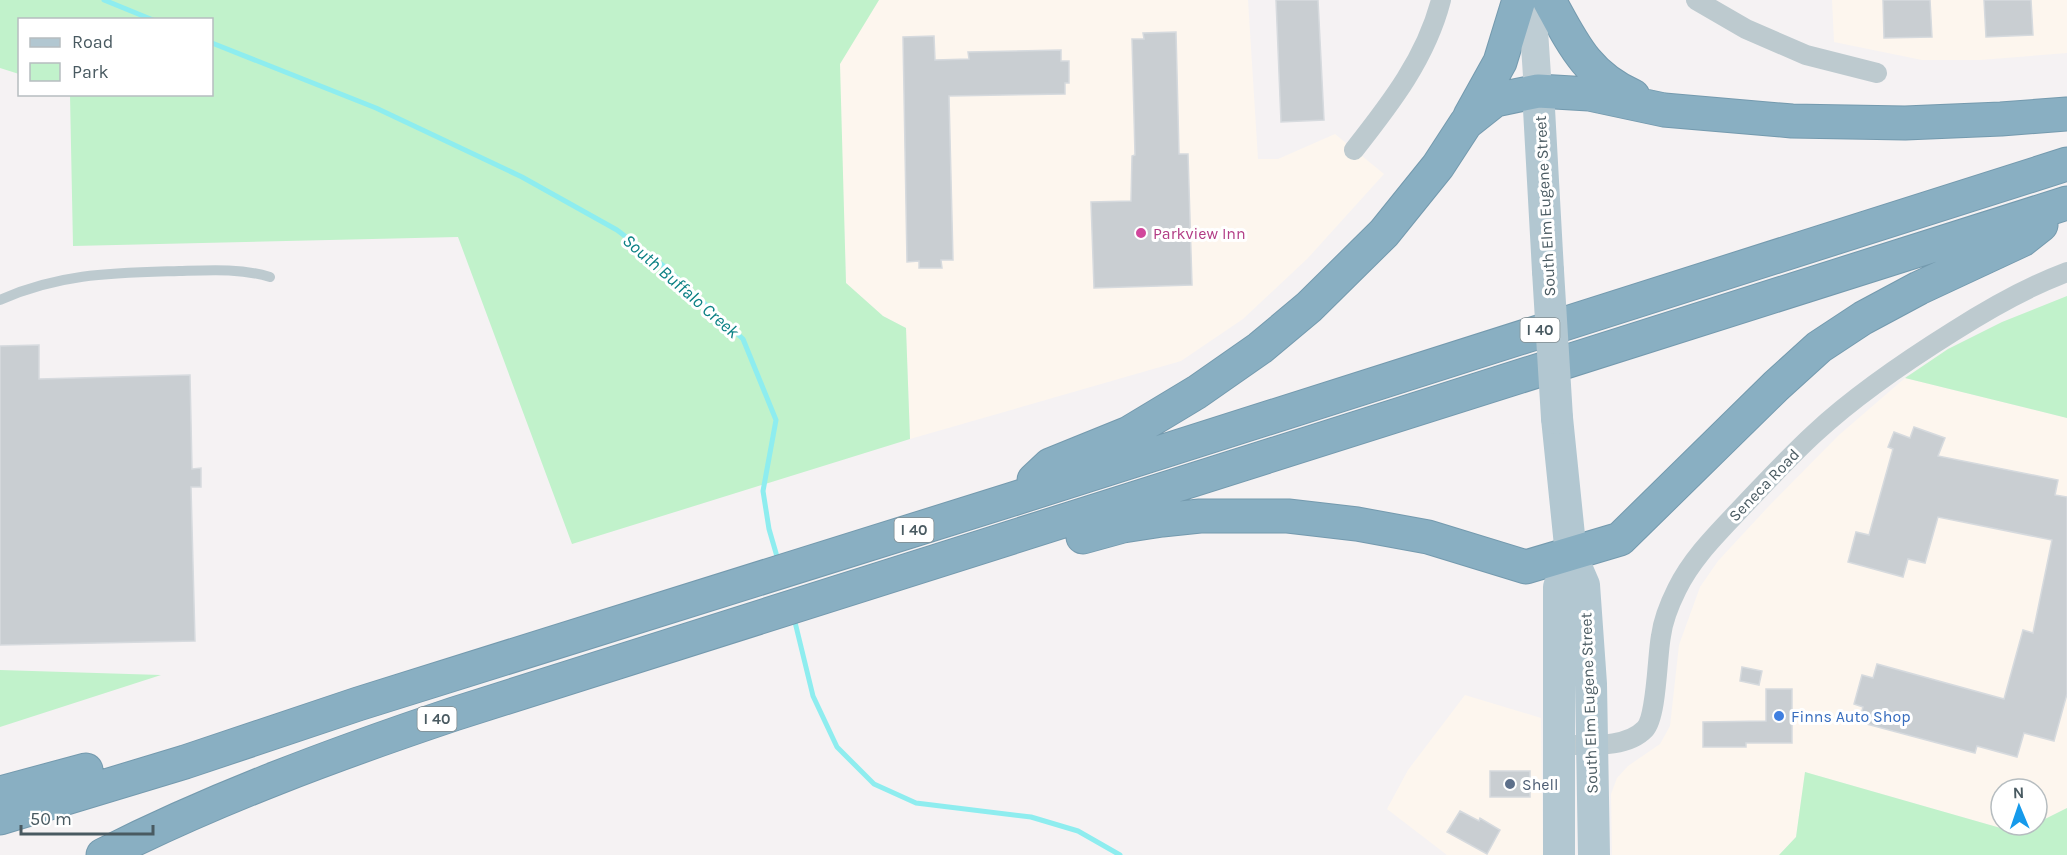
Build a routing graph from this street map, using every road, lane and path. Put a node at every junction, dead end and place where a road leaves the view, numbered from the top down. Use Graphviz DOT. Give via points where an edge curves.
graph roads {
  1 [pos="1441,0"];
  2 [pos="1520,0"];
  3 [pos="1532,0"];
  4 [pos="1549,0"];
  5 [pos="1696,0"];
  6 [pos="1877,73"];
  7 [pos="1538,91"];
  8 [pos="1664,110"];
  9 [pos="2067,114"];
  10 [pos="1466,123"];
  11 [pos="1354,150"];
  12 [pos="2067,164"];
  13 [pos="2067,204"];
  14 [pos="2067,272"];
  15 [pos="270,277"];
  16 [pos="0,300"];
  17 [pos="1013,499"];
  18 [pos="1024,534"];
  19 [pos="1571,555"];
  20 [pos="1592,744"];
  21 [pos="1558,745"];
  22 [pos="185,762"];
  23 [pos="0,793"];
  24 [pos="0,818"];
  25 [pos="128,847"];
  26 [pos="103,855"];
  27 [pos="1559,855"];
  28 [pos="1594,855"];
  1 -- 11 [label="street" via="1420,57"];
  2 -- 10 [label="highway" via="1500,62"];
  3 -- 7 [label="main road, South Elm Eugene Street"];
  4 -- 8 [label="highway" via="1575,48 1612,87"];
  5 -- 6 [label="street" via="1746,29 1806,55"];
  7 -- 8 [label="highway" via="1589,94"];
  7 -- 10 [label="highway" via="1495,100"];
  7 -- 19 [label="main road, South Elm Eugene Street, bridge" via="1557,418"];
  8 -- 9 [label="highway" via="1792,121 1905,123"];
  10 -- 17 [label="highway" via="1438,166 1384,233 1309,307 1260,348 1129,433 1050,465"];
  12 -- 17 [label="highway, I 40"];
  13 -- 18 [label="highway, I 40"];
  13 -- 19 [label="highway" via="2022,240 1919,288 1819,347 1620,539"];
  14 -- 20 [label="street, Seneca Road" via="1991,308 1874,385 1816,432 1770,477 1713,538 1678,588 1661,634 1647,726 1629,740"];
  15 -- 16 [label="lane" via="228,270 99,273 21,290"];
  17 -- 22 [label="highway, I 40"];
  18 -- 19 [label="highway" via="1078,538 1162,520 1288,516 1428,537 1526,567"];
  18 -- 25 [label="highway, I 40" via="351,748 248,789"];
  19 -- 20 [label="main road, South Elm Eugene Street" via="1584,585"];
  19 -- 21 [label="main road, South Elm Eugene Street" via="1559,587"];
  20 -- 21 [label="street, Seneca Road"];
  20 -- 28 [label="main road, South Elm Eugene Street"];
  21 -- 27 [label="main road, South Elm Eugene Street"];
  22 -- 23 [label="highway" via="113,763"];
  22 -- 24 [label="highway, I 40"];
  25 -- 26 [label="highway, I 40"];
}
